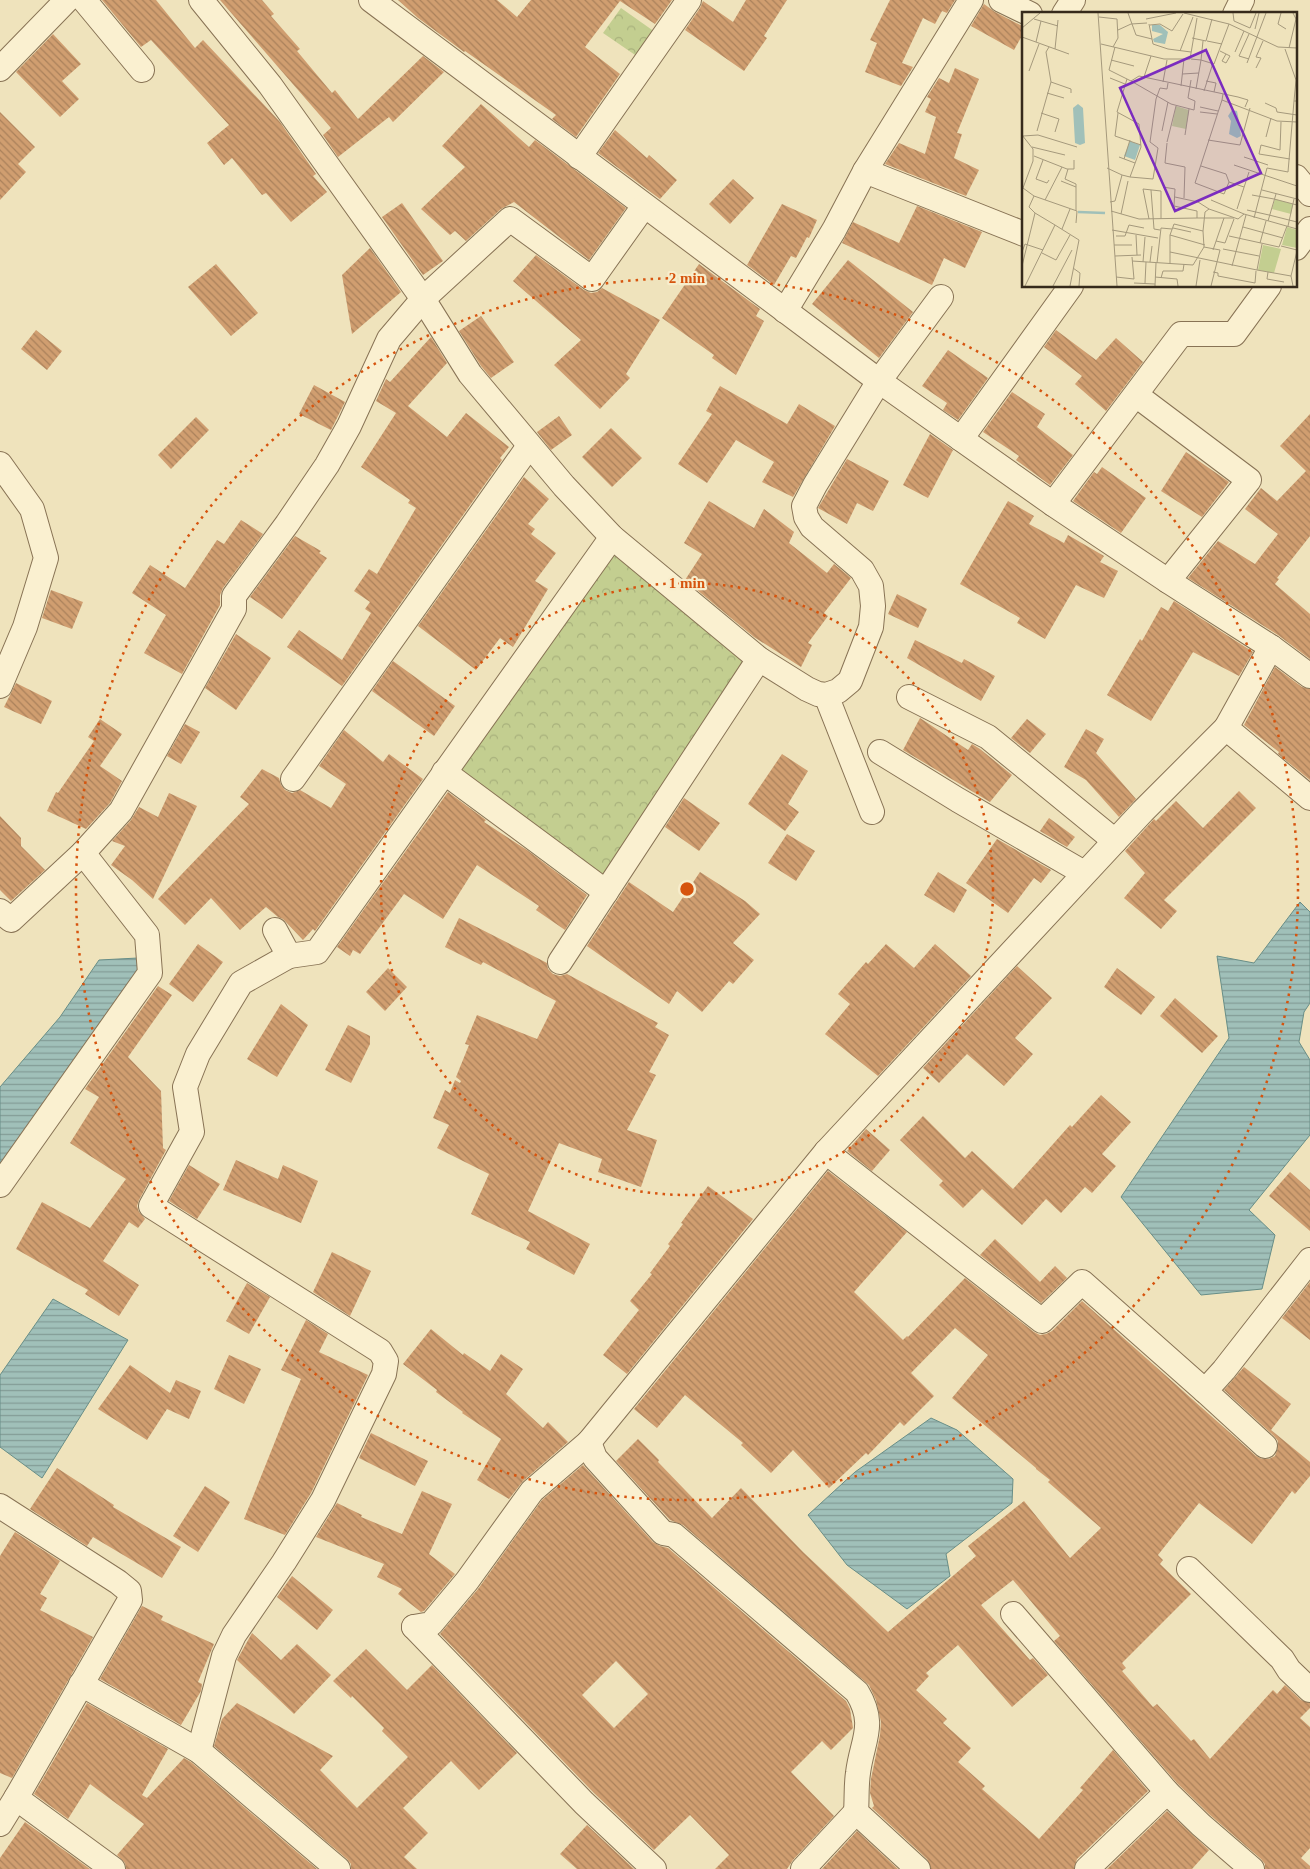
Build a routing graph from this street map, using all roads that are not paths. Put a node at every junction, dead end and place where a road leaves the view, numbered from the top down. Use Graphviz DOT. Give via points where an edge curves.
graph roads {
  1 [pos="67,0"];
  2 [pos="84,0"];
  3 [pos="201,0"];
  4 [pos="371,0"];
  5 [pos="689,0"];
  6 [pos="971,0"];
  7 [pos="1001,0"];
  8 [pos="1073,0"];
  9 [pos="1242,0"];
  10 [pos="1026,12"];
  11 [pos="1065,12"];
  12 [pos="1236,12"];
  13 [pos="0,69"];
  14 [pos="142,70"];
  15 [pos="579,157"];
  16 [pos="865,171"];
  17 [pos="1298,179"];
  18 [pos="1310,194"];
  19 [pos="644,206"];
  20 [pos="1310,229"];
  21 [pos="1022,233"];
  22 [pos="1298,245"];
  23 [pos="1070,288"];
  24 [pos="1268,288"];
  25 [pos="941,297"];
  26 [pos="423,299"];
  27 [pos="785,311"];
  28 [pos="879,381"];
  29 [pos="1136,395"];
  30 [pos="961,439"];
  31 [pos="529,446"];
  32 [pos="0,464"];
  33 [pos="1053,504"];
  34 [pos="612,537"];
  35 [pos="1168,581"];
  36 [pos="1271,648"];
  37 [pos="759,659"];
  38 [pos="1310,676"];
  39 [pos="0,686"];
  40 [pos="826,695"];
  41 [pos="909,697"];
  42 [pos="1226,728"];
  43 [pos="880,752"];
  44 [pos="444,772"];
  45 [pos="293,780"];
  46 [pos="1310,798"];
  47 [pos="872,812"];
  48 [pos="1115,841"];
  49 [pos="83,853"];
  50 [pos="1084,873"];
  51 [pos="606,892"];
  52 [pos="0,911"];
  53 [pos="275,930"];
  54 [pos="289,956"];
  55 [pos="560,962"];
  56 [pos="826,1152"];
  57 [pos="0,1185"];
  58 [pos="1310,1260"];
  59 [pos="1205,1392"];
  60 [pos="590,1442"];
  61 [pos="1265,1446"];
  62 [pos="0,1506"];
  63 [pos="1189,1568"];
  64 [pos="1012,1614"];
  65 [pos="81,1684"];
  66 [pos="1310,1690"];
  67 [pos="200,1751"];
  68 [pos="1167,1792"];
  69 [pos="16,1798"];
  70 [pos="856,1812"];
  71 [pos="0,1824"];
  72 [pos="113,1869"];
  73 [pos="338,1869"];
  74 [pos="654,1869"];
  75 [pos="803,1869"];
  76 [pos="918,1869"];
  77 [pos="1087,1869"];
  78 [pos="1252,1869"];
  1 -- 13 [label="street"];
  2 -- 14 [label="street"];
  3 -- 26 [label="street" via="270,85"];
  4 -- 15 [label="street"];
  5 -- 15 [label="street"];
  6 -- 16 [label="street"];
  7 -- 10 [label="street"];
  8 -- 11 [label="street"];
  9 -- 12 [label="street"];
  15 -- 19 [label="street"];
  16 -- 21 [label="street"];
  16 -- 27 [label="street"];
  17 -- 18 [label="street"];
  19 -- 26 [label="street" via="592,279 510,220"];
  19 -- 27 [label="street"];
  20 -- 22 [label="street"];
  23 -- 30 [label="street"];
  24 -- 29 [label="street" via="1234,334 1181,334"];
  25 -- 28 [label="street"];
  26 -- 31 [label="street" via="470,374"];
  26 -- 49 [label="street" via="388,340 328,465 234,596 234,609 121,811"];
  27 -- 28 [label="street"];
  28 -- 30 [label="street"];
  28 -- 40 [label="street" via="804,506 812,527 862,570 871,586 871,627 850,681 838,691"];
  29 -- 33 [label="street"];
  29 -- 35 [label="street" via="1249,480"];
  30 -- 33 [label="street"];
  31 -- 34 [label="street"];
  31 -- 45 [label="street"];
  32 -- 39 [label="street" via="32,509 46,558 25,627"];
  33 -- 35 [label="street"];
  34 -- 37 [label="street"];
  34 -- 44 [label="street"];
  35 -- 36 [label="street"];
  36 -- 38 [label="street"];
  36 -- 42 [label="street"];
  37 -- 40 [label="street" via="807,690"];
  37 -- 51 [label="street"];
  40 -- 47 [label="street"];
  41 -- 48 [label="street" via="988,737"];
  42 -- 46 [label="street"];
  42 -- 48 [label="street"];
  43 -- 50 [label="street"];
  44 -- 51 [label="street"];
  44 -- 54 [label="street" via="317,952"];
  48 -- 50 [label="street"];
  49 -- 52 [label="street" via="11,920"];
  49 -- 57 [label="street" via="147,935 150,973"];
  50 -- 56 [label="street"];
  51 -- 55 [label="street"];
  53 -- 54 [label="street"];
  54 -- 67 [label="street" via="241,983 198,1054 185,1088 192,1132 151,1206 380,1351 386,1362 384,1374 322,1500 234,1635 224,1656"];
  56 -- 59 [label="street" via="1042,1321 1082,1282"];
  56 -- 60 [label="street"];
  58 -- 59 [label="street"];
  59 -- 61 [label="street"];
  60 -- 70 [label="street" via="595,1458 663,1533 674,1535 857,1692 864,1704 868,1730 858,1772"];
  60 -- 74 [label="street" via="532,1491 467,1581 431,1624 414,1627 584,1803"];
  62 -- 65 [label="street" via="129,1591 130,1600"];
  63 -- 66 [label="street"];
  64 -- 68 [label="street"];
  65 -- 67 [label="street"];
  65 -- 69 [label="street"];
  67 -- 73 [label="street"];
  68 -- 77 [label="street"];
  68 -- 78 [label="street"];
  69 -- 71 [label="street"];
  69 -- 72 [label="street"];
  70 -- 75 [label="street"];
  70 -- 76 [label="street"];
}
